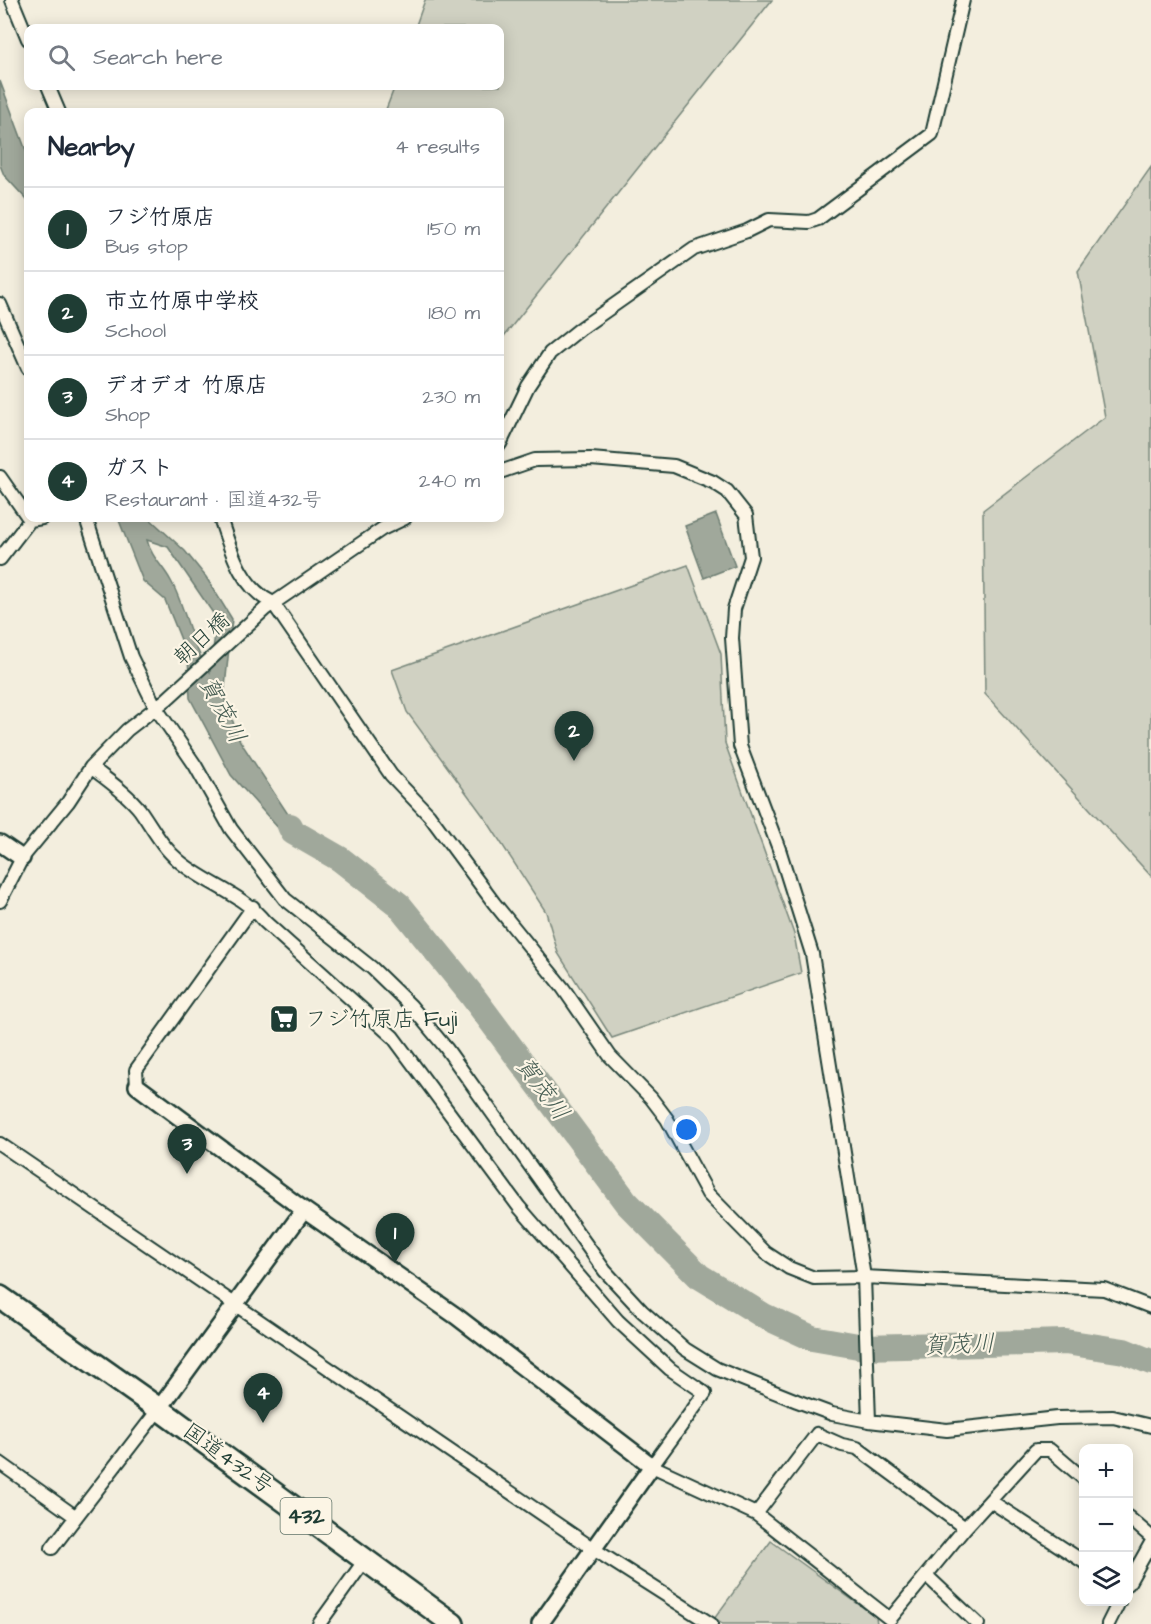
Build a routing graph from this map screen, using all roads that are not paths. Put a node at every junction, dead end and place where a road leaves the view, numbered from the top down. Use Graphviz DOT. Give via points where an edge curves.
graph roads {
  1 [pos="12,0"];
  2 [pos="963,0"];
  3 [pos="24,29"];
  4 [pos="50,90"];
  5 [pos="57,108"];
  6 [pos="0,304"];
  7 [pos="24,359"];
  8 [pos="504,436"];
  9 [pos="504,471"];
  10 [pos="0,477"];
  11 [pos="24,505"];
  12 [pos="33,522"];
  13 [pos="78,522"];
  14 [pos="87,522"];
  15 [pos="222,522"];
  16 [pos="397,522"];
  17 [pos="93,540"];
  18 [pos="0,559"];
  19 [pos="269,606"];
  20 [pos="156,708"];
  21 [pos="91,767"];
  22 [pos="0,843"];
  23 [pos="22,858"];
  24 [pos="0,901"];
  25 [pos="253,907"];
  26 [pos="137,1086"];
  27 [pos="0,1144"];
  28 [pos="304,1210"];
  29 [pos="864,1282"];
  30 [pos="0,1297"];
  31 [pos="234,1306"];
  32 [pos="1151,1307"];
  33 [pos="159,1408"];
  34 [pos="869,1421"];
  35 [pos="1151,1426"];
  36 [pos="0,1463"];
  37 [pos="652,1467"];
  38 [pos="1079,1475"];
  39 [pos="992,1502"];
  40 [pos="756,1514"];
  41 [pos="76,1517"];
  42 [pos="1133,1521"];
  43 [pos="965,1528"];
  44 [pos="1151,1537"];
  45 [pos="1151,1543"];
  46 [pos="52,1548"];
  47 [pos="595,1550"];
  48 [pos="1079,1559"];
  49 [pos="365,1560"];
  50 [pos="1133,1575"];
  51 [pos="927,1576"];
  52 [pos="1117,1606"];
  53 [pos="888,1622"];
  54 [pos="319,1624"];
  55 [pos="453,1624"];
  56 [pos="540,1624"];
  57 [pos="711,1624"];
  58 [pos="978,1624"];
  59 [pos="1108,1624"];
  1 -- 3 [label="street"];
  2 -- 8 [label="street" via="932,134 818,219 769,220 694,249 580,329 550,353 528,386"];
  4 -- 5 [label="street"];
  6 -- 7 [label="street"];
  9 -- 29 [label="street" via="536,460 591,459 674,466 727,491 747,515 751,557 734,609 732,638 740,746 779,849 812,954"];
  10 -- 11 [label="street"];
  12 -- 18 [label="street"];
  13 -- 17 [label="street"];
  14 -- 17 [label="street"];
  15 -- 19 [label="street" via="241,571"];
  16 -- 19 [label="street, 朝日橋"];
  17 -- 20 [label="street" via="131,657"];
  19 -- 20 [label="street, 朝日橋"];
  19 -- 29 [label="street" via="391,775 429,815 563,988 610,1056 667,1119 708,1194 766,1253 789,1268 814,1278"];
  20 -- 21 [label="street, 朝日橋" via="127,730"];
  20 -- 34 [label="street" via="195,765 231,830 285,899 372,968 411,1006 447,1048 605,1271 642,1311 684,1349 717,1369 832,1414"];
  21 -- 23 [label="street, 朝日橋" via="69,802"];
  21 -- 25 [label="street" via="139,809 177,861"];
  22 -- 23 [label="street"];
  23 -- 24 [label="street, 朝日橋"];
  25 -- 26 [label="street" via="136,1070"];
  25 -- 37 [label="street" via="393,1037 519,1207 618,1321 670,1369 705,1393"];
  26 -- 28 [label="street"];
  27 -- 31 [label="street"];
  28 -- 31 [label="street"];
  28 -- 37 [label="street" via="456,1316"];
  29 -- 32 [label="street" via="1104,1289"];
  29 -- 34 [label="street"];
  30 -- 33 [label="highway, 国道432号 / 432"];
  31 -- 33 [label="street"];
  31 -- 47 [label="street"];
  33 -- 41 [label="street"];
  33 -- 49 [label="highway, 国道432号 / 432"];
  34 -- 35 [label="street" via="947,1430 1057,1418 1113,1417"];
  36 -- 41 [label="street"];
  37 -- 40 [label="street"];
  37 -- 47 [label="street"];
  38 -- 39 [label="street" via="1050,1450 1036,1450"];
  39 -- 43 [label="street"];
  39 -- 48 [label="street"];
  40 -- 43 [label="street" via="817,1434 857,1448"];
  40 -- 53 [label="street"];
  41 -- 46 [label="street"];
  42 -- 44 [label="street"];
  43 -- 51 [label="street"];
  45 -- 50 [label="street"];
  47 -- 56 [label="street"];
  47 -- 57 [label="street"];
  49 -- 54 [label="street"];
  49 -- 55 [label="highway, 国道432号 / 432"];
  51 -- 53 [label="street"];
  51 -- 58 [label="street"];
  52 -- 59 [label="street"];
}
